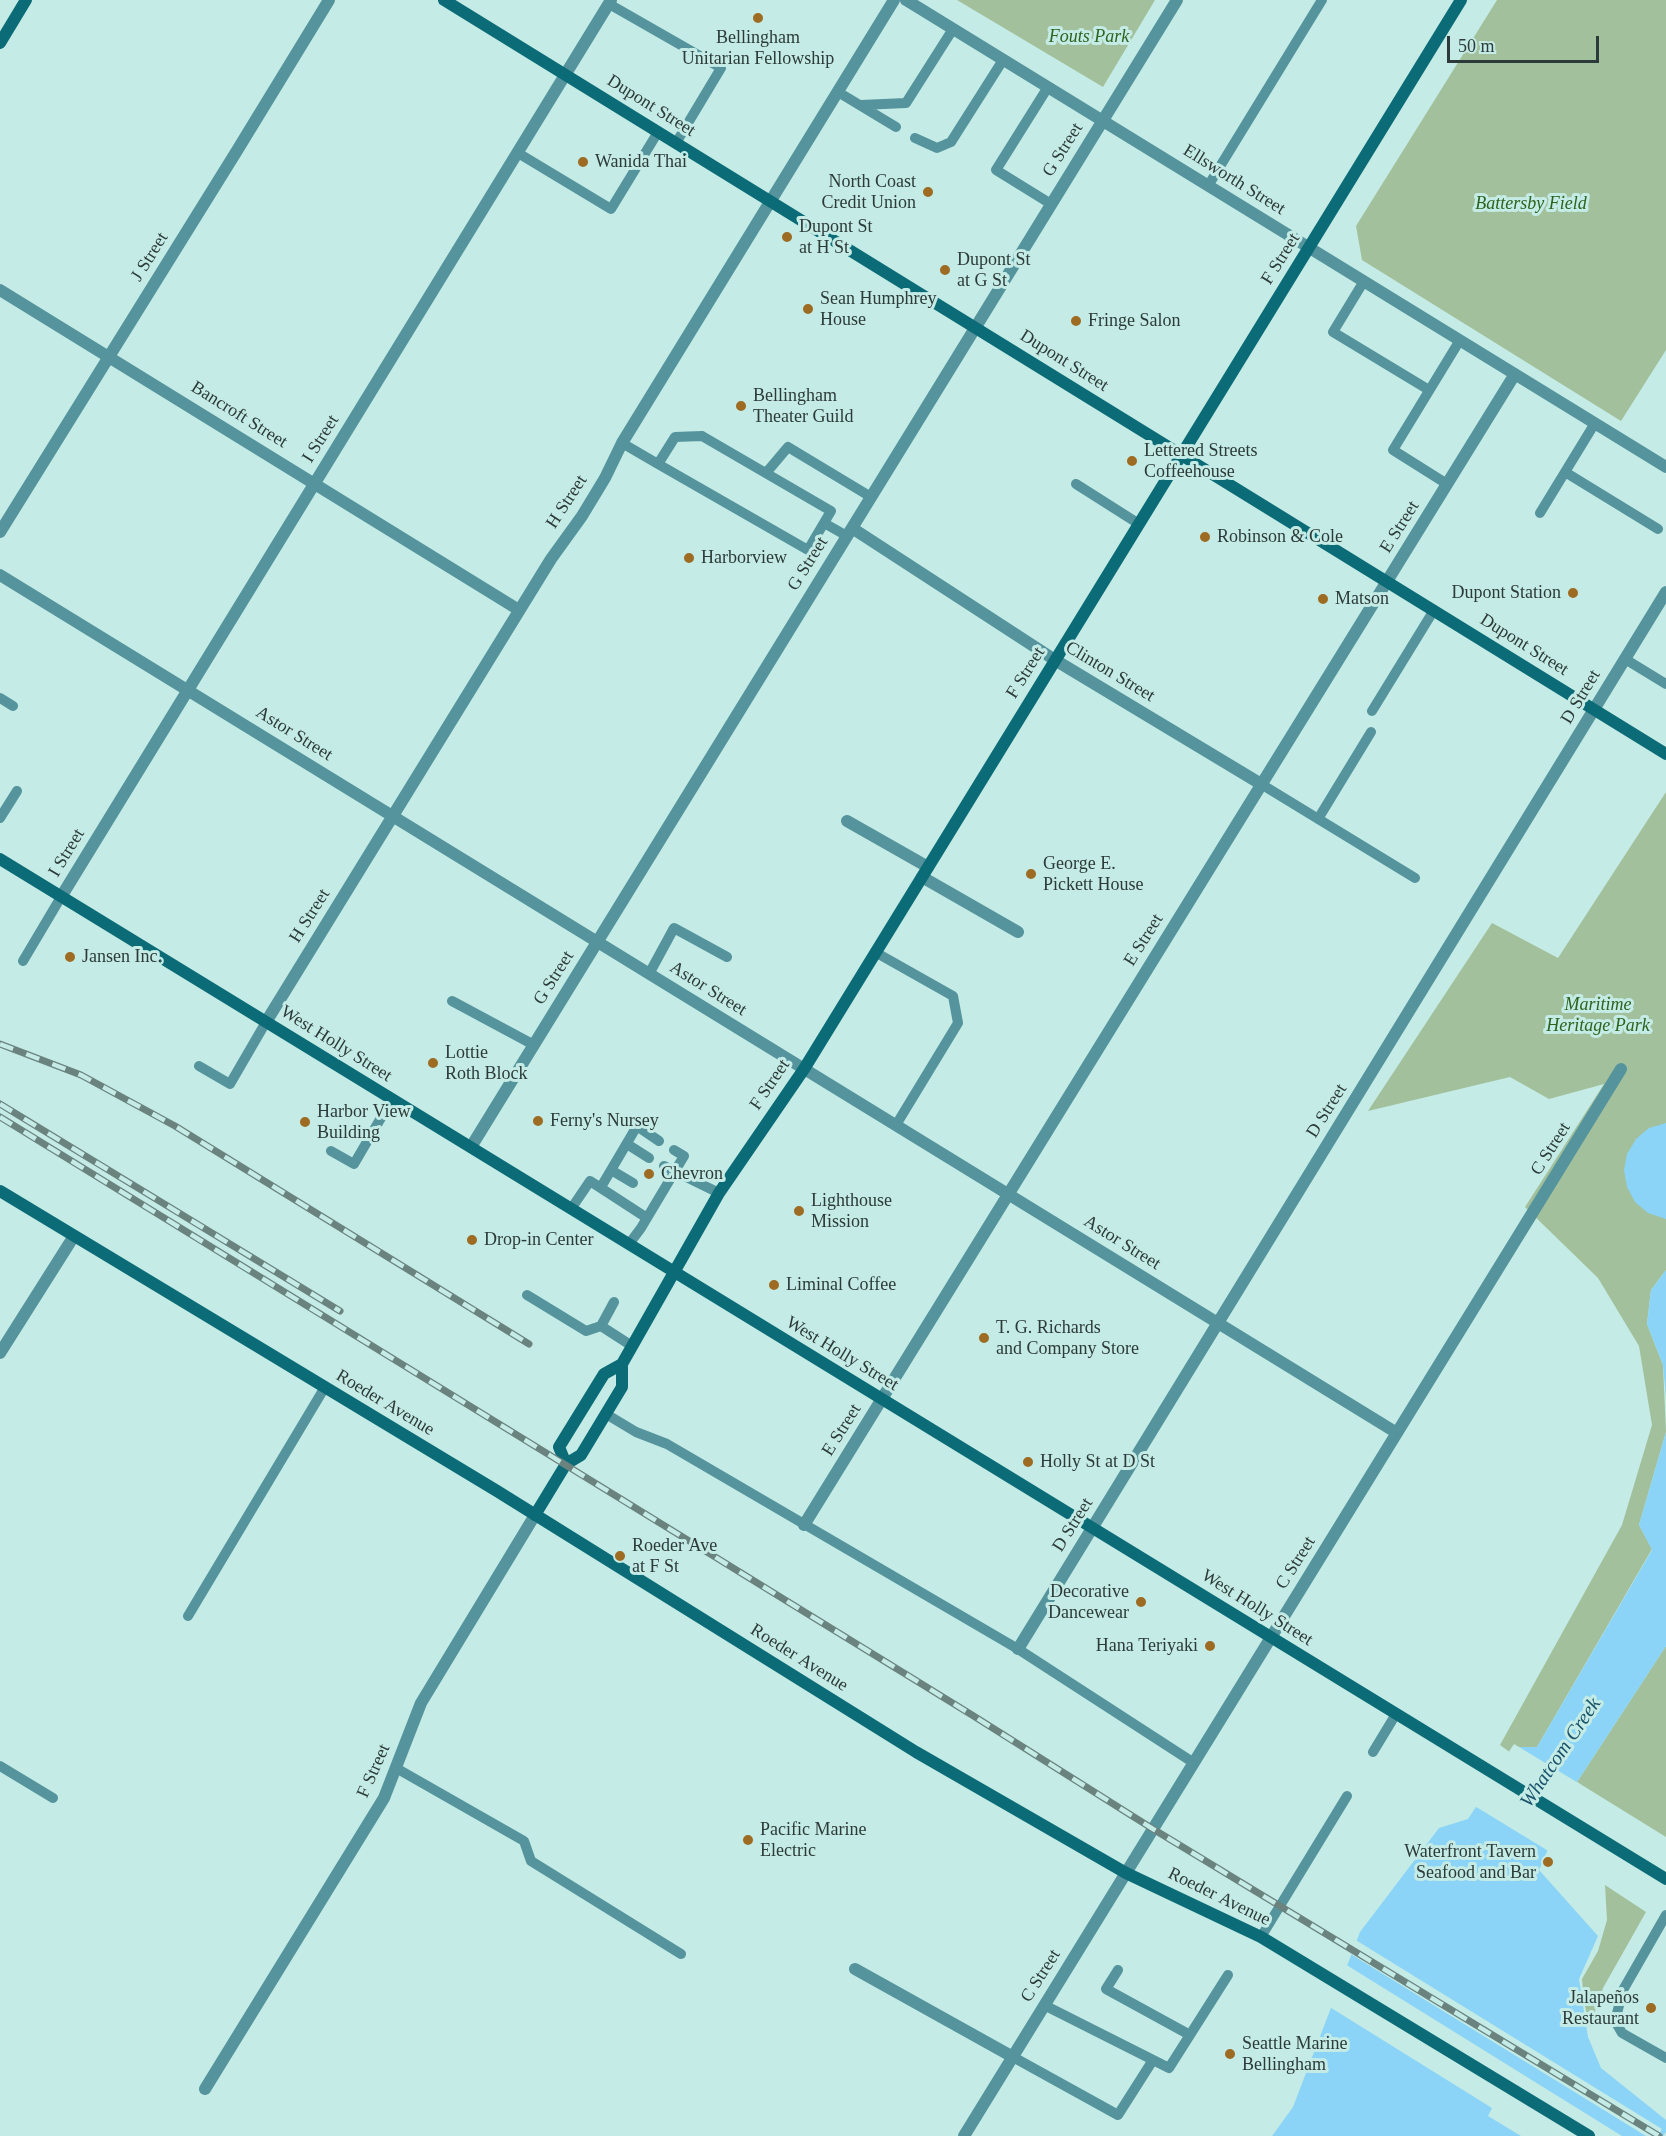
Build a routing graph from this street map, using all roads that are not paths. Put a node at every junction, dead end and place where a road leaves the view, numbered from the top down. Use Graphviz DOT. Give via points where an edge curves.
graph roads {
  1 [pos="26,0"];
  2 [pos="329,0"];
  3 [pos="444,0"];
  4 [pos="894,0"];
  5 [pos="906,0"];
  6 [pos="1177,0"];
  7 [pos="1322,0"];
  8 [pos="1461,0"];
  9 [pos="610,2"];
  10 [pos="953,29"];
  11 [pos="0,43"];
  12 [pos="1003,60"];
  13 [pos="566,75"];
  14 [pos="1048,87"];
  15 [pos="838,92"];
  16 [pos="861,105"];
  17 [pos="1102,121"];
  18 [pos="896,127"];
  19 [pos="658,132"];
  20 [pos="915,138"];
  21 [pos="676,143"];
  22 [pos="518,153"];
  23 [pos="1208,186"];
  24 [pos="770,201"];
  25 [pos="1051,204"];
  26 [pos="1309,247"];
  27 [pos="1364,281"];
  28 [pos="0,290"];
  29 [pos="975,328"];
  30 [pos="1460,340"];
  31 [pos="109,357"];
  32 [pos="1515,374"];
  33 [pos="1430,390"];
  34 [pos="1595,423"];
  35 [pos="622,443"];
  36 [pos="1181,455"];
  37 [pos="658,464"];
  38 [pos="1666,467"];
  39 [pos="1565,472"];
  40 [pos="766,473"];
  41 [pos="315,483"];
  42 [pos="1077,484"];
  43 [pos="1447,484"];
  44 [pos="871,497"];
  45 [pos="1540,513"];
  46 [pos="824,523"];
  47 [pos="1139,524"];
  48 [pos="1658,529"];
  49 [pos="0,532"];
  50 [pos="849,532"];
  51 [pos="0,575"];
  52 [pos="1387,582"];
  53 [pos="1666,592"];
  54 [pos="519,610"];
  55 [pos="1434,610"];
  56 [pos="1625,658"];
  57 [pos="1055,660"];
  58 [pos="1666,684"];
  59 [pos="188,690"];
  60 [pos="0,698"];
  61 [pos="13,706"];
  62 [pos="1594,710"];
  63 [pos="1372,711"];
  64 [pos="1371,732"];
  65 [pos="1666,754"];
  66 [pos="1262,784"];
  67 [pos="17,791"];
  68 [pos="392,816"];
  69 [pos="0,818"];
  70 [pos="1318,819"];
  71 [pos="847,821"];
  72 [pos="0,859"];
  73 [pos="925,872"];
  74 [pos="1415,878"];
  75 [pos="61,897"];
  76 [pos="1018,932"];
  77 [pos="597,942"];
  78 [pos="875,952"];
  79 [pos="727,957"];
  80 [pos="23,961"];
  81 [pos="649,974"];
  82 [pos="452,1001"];
  83 [pos="266,1022"];
  84 [pos="534,1045"];
  85 [pos="199,1066"];
  86 [pos="804,1069"];
  87 [pos="1621,1069"];
  88 [pos="392,1100"];
  89 [pos="896,1125"];
  90 [pos="659,1141"];
  91 [pos="627,1144"];
  92 [pos="471,1147"];
  93 [pos="674,1150"];
  94 [pos="331,1151"];
  95 [pos="649,1158"];
  96 [pos="664,1166"];
  97 [pos="611,1170"];
  98 [pos="675,1172"];
  99 [pos="633,1183"];
  100 [pos="601,1187"];
  101 [pos="0,1191"];
  102 [pos="648,1192"];
  103 [pos="718,1193"];
  104 [pos="1008,1194"];
  105 [pos="659,1198"];
  106 [pos="571,1209"];
  107 [pos="647,1218"];
  108 [pos="74,1236"];
  109 [pos="629,1244"];
  110 [pos="673,1271"];
  111 [pos="527,1295"];
  112 [pos="614,1302"];
  113 [pos="1218,1323"];
  114 [pos="601,1326"];
  115 [pos="632,1347"];
  116 [pos="0,1352"];
  117 [pos="622,1365"];
  118 [pos="326,1388"];
  119 [pos="882,1399"];
  120 [pos="606,1414"];
  121 [pos="1397,1433"];
  122 [pos="566,1464"];
  123 [pos="535,1515"];
  124 [pos="804,1525"];
  125 [pos="1092,1528"];
  126 [pos="188,1616"];
  127 [pos="1271,1637"];
  128 [pos="1018,1649"];
  129 [pos="1396,1714"];
  130 [pos="1373,1752"];
  131 [pos="1194,1762"];
  132 [pos="0,1766"];
  133 [pos="396,1768"];
  134 [pos="1347,1796"];
  135 [pos="53,1798"];
  136 [pos="1126,1873"];
  137 [pos="1666,1879"];
  138 [pos="1666,1915"];
  139 [pos="1261,1937"];
  140 [pos="681,1954"];
  141 [pos="855,1969"];
  142 [pos="1118,1970"];
  143 [pos="1228,1975"];
  144 [pos="1044,2006"];
  145 [pos="1190,2035"];
  146 [pos="1012,2057"];
  147 [pos="1666,2058"];
  148 [pos="1153,2060"];
  149 [pos="205,2089"];
  150 [pos="964,2136"];
  151 [pos="1589,2136"];
  1 -- 11 [label="street"];
  2 -- 31 [label="street, J Street"];
  3 -- 13 [label="street, Dupont Street"];
  4 -- 15 [label="street, H Street"];
  5 -- 10 [label="street, Ellsworth Street"];
  6 -- 17 [label="street, G Street"];
  7 -- 23 [label="lane"];
  8 -- 26 [label="street, F Street"];
  9 -- 13 [label="street, I Street"];
  9 -- 21 [label="lane" via="721,68"];
  10 -- 12 [label="street, Ellsworth Street"];
  10 -- 16 [label="lane" via="906,103"];
  12 -- 14 [label="street, Ellsworth Street"];
  12 -- 20 [label="lane" via="951,142 937,148"];
  13 -- 19 [label="street, Dupont Street"];
  13 -- 22 [label="street, I Street"];
  14 -- 17 [label="street, Ellsworth Street"];
  14 -- 25 [label="lane" via="996,170"];
  15 -- 16 [label="lane"];
  15 -- 24 [label="street, H Street"];
  16 -- 18 [label="lane"];
  17 -- 23 [label="street, Ellsworth Street"];
  17 -- 25 [label="street, G Street"];
  19 -- 21 [label="street, Dupont Street"];
  19 -- 22 [label="lane" via="611,209"];
  21 -- 24 [label="street, Dupont Street"];
  22 -- 41 [label="street, I Street"];
  23 -- 26 [label="street, Ellsworth Street"];
  24 -- 29 [label="street, Dupont Street"];
  24 -- 35 [label="street, H Street"];
  25 -- 29 [label="street, G Street"];
  26 -- 27 [label="street, Ellsworth Street"];
  26 -- 36 [label="street, F Street"];
  27 -- 30 [label="street, Ellsworth Street"];
  27 -- 33 [label="lane" via="1333,332"];
  28 -- 31 [label="street, Bancroft Street"];
  29 -- 36 [label="street, Dupont Street"];
  29 -- 44 [label="street, G Street"];
  30 -- 32 [label="street, Ellsworth Street"];
  30 -- 33 [label="lane"];
  31 -- 41 [label="street, Bancroft Street"];
  31 -- 49 [label="street, J Street"];
  32 -- 34 [label="street, Ellsworth Street"];
  32 -- 43 [label="street, E Street"];
  33 -- 43 [label="lane" via="1393,450"];
  34 -- 38 [label="street, Ellsworth Street"];
  34 -- 39 [label="lane"];
  35 -- 37 [label="lane"];
  35 -- 54 [label="street, H Street" via="582,516"];
  36 -- 47 [label="street, F Street"];
  36 -- 52 [label="street, Dupont Street"];
  37 -- 40 [label="lane" via="675,436 702,436"];
  37 -- 46 [label="lane" via="808,550"];
  39 -- 45 [label="lane"];
  39 -- 48 [label="lane"];
  40 -- 44 [label="lane" via="788,447"];
  40 -- 46 [label="lane" via="831,511"];
  41 -- 54 [label="street, Bancroft Street"];
  41 -- 59 [label="street, I Street"];
  42 -- 47 [label="lane"];
  43 -- 52 [label="street, E Street"];
  44 -- 50 [label="street, G Street"];
  46 -- 50 [label="lane"];
  47 -- 57 [label="street, F Street"];
  50 -- 57 [label="street, Clinton Street"];
  50 -- 77 [label="street, G Street"];
  51 -- 59 [label="street, Astor Street"];
  52 -- 55 [label="street, Dupont Street"];
  52 -- 66 [label="street, E Street"];
  53 -- 56 [label="street, D Street"];
  54 -- 68 [label="street, H Street"];
  55 -- 62 [label="street, Dupont Street"];
  55 -- 63 [label="lane"];
  56 -- 58 [label="lane"];
  56 -- 62 [label="street, D Street"];
  57 -- 66 [label="street, Clinton Street"];
  57 -- 73 [label="street, F Street"];
  59 -- 68 [label="street, Astor Street"];
  59 -- 75 [label="street, I Street"];
  60 -- 61 [label="lane"];
  62 -- 65 [label="street, Dupont Street"];
  62 -- 113 [label="street, D Street"];
  64 -- 70 [label="lane"];
  66 -- 70 [label="lane"];
  66 -- 104 [label="street, E Street"];
  67 -- 69 [label="lane"];
  68 -- 77 [label="street, Astor Street"];
  68 -- 83 [label="street, H Street"];
  70 -- 74 [label="lane"];
  71 -- 73 [label="street"];
  72 -- 75 [label="street, West Holly Street"];
  73 -- 76 [label="street"];
  73 -- 78 [label="street, F Street"];
  75 -- 80 [label="lane"];
  75 -- 83 [label="street, West Holly Street"];
  77 -- 81 [label="street, Astor Street"];
  77 -- 84 [label="street, G Street"];
  78 -- 86 [label="street, F Street"];
  78 -- 89 [label="lane" via="953,996 958,1023"];
  79 -- 81 [label="lane" via="674,928"];
  81 -- 86 [label="street, Astor Street"];
  82 -- 84 [label="lane"];
  83 -- 85 [label="lane" via="230,1084"];
  83 -- 88 [label="street, West Holly Street"];
  84 -- 92 [label="street, G Street"];
  86 -- 89 [label="street, Astor Street"];
  86 -- 103 [label="street, F Street"];
  87 -- 121 [label="street, C Street"];
  88 -- 92 [label="street, West Holly Street"];
  88 -- 94 [label="lane" via="354,1164"];
  89 -- 104 [label="street, Astor Street"];
  90 -- 91 [label="lane" via="637,1126"];
  91 -- 95 [label="lane"];
  91 -- 97 [label="lane"];
  92 -- 106 [label="street, West Holly Street"];
  93 -- 98 [label="lane" via="684,1156"];
  96 -- 98 [label="lane"];
  97 -- 99 [label="lane"];
  97 -- 100 [label="lane"];
  98 -- 103 [label="lane"];
  98 -- 105 [label="lane"];
  100 -- 106 [label="lane" via="590,1181"];
  100 -- 107 [label="lane"];
  101 -- 108 [label="street, Roeder Avenue"];
  102 -- 105 [label="lane"];
  103 -- 110 [label="street, F Street"];
  104 -- 113 [label="street, Astor Street"];
  104 -- 119 [label="street, E Street"];
  105 -- 107 [label="lane"];
  106 -- 109 [label="street, West Holly Street"];
  107 -- 109 [label="lane"];
  108 -- 116 [label="street"];
  108 -- 118 [label="street, Roeder Avenue"];
  109 -- 110 [label="street, West Holly Street"];
  110 -- 115 [label="street, F Street"];
  110 -- 119 [label="street, West Holly Street"];
  111 -- 114 [label="lane" via="586,1332"];
  112 -- 114 [label="lane"];
  113 -- 121 [label="street, Astor Street"];
  113 -- 125 [label="street, D Street"];
  114 -- 115 [label="lane"];
  115 -- 117 [label="street, F Street"];
  117 -- 120 [label="street, F Street" via="622,1387"];
  117 -- 122 [label="street, F Street" via="604,1374 559,1447"];
  118 -- 123 [label="street, Roeder Avenue"];
  118 -- 126 [label="lane"];
  119 -- 124 [label="street, E Street"];
  119 -- 125 [label="street, West Holly Street"];
  120 -- 122 [label="street, F Street" via="581,1455"];
  120 -- 124 [label="lane" via="667,1444"];
  121 -- 127 [label="street, C Street"];
  122 -- 123 [label="street, F Street"];
  123 -- 133 [label="street, F Street" via="421,1703"];
  123 -- 136 [label="street, Roeder Avenue" via="916,1752"];
  124 -- 128 [label="lane"];
  125 -- 127 [label="street, West Holly Street"];
  125 -- 128 [label="street, D Street"];
  127 -- 129 [label="street, West Holly Street"];
  127 -- 131 [label="street, C Street"];
  128 -- 131 [label="lane"];
  129 -- 130 [label="lane"];
  129 -- 137 [label="street, West Holly Street"];
  131 -- 136 [label="street, C Street"];
  132 -- 135 [label="lane"];
  133 -- 140 [label="lane" via="524,1842 531,1861"];
  133 -- 149 [label="street, F Street" via="384,1798"];
  134 -- 139 [label="lane"];
  136 -- 139 [label="street, Roeder Avenue"];
  136 -- 144 [label="street, C Street"];
  138 -- 147 [label="lane" via="1623,1990 1615,2021 1622,2033"];
  139 -- 151 [label="street, Roeder Avenue"];
  141 -- 146 [label="street"];
  142 -- 145 [label="lane" via="1107,1989"];
  143 -- 145 [label="lane"];
  144 -- 146 [label="street, C Street"];
  144 -- 148 [label="lane"];
  145 -- 148 [label="lane" via="1169,2068"];
  146 -- 148 [label="lane" via="1118,2115"];
  146 -- 150 [label="street, C Street"];
}
